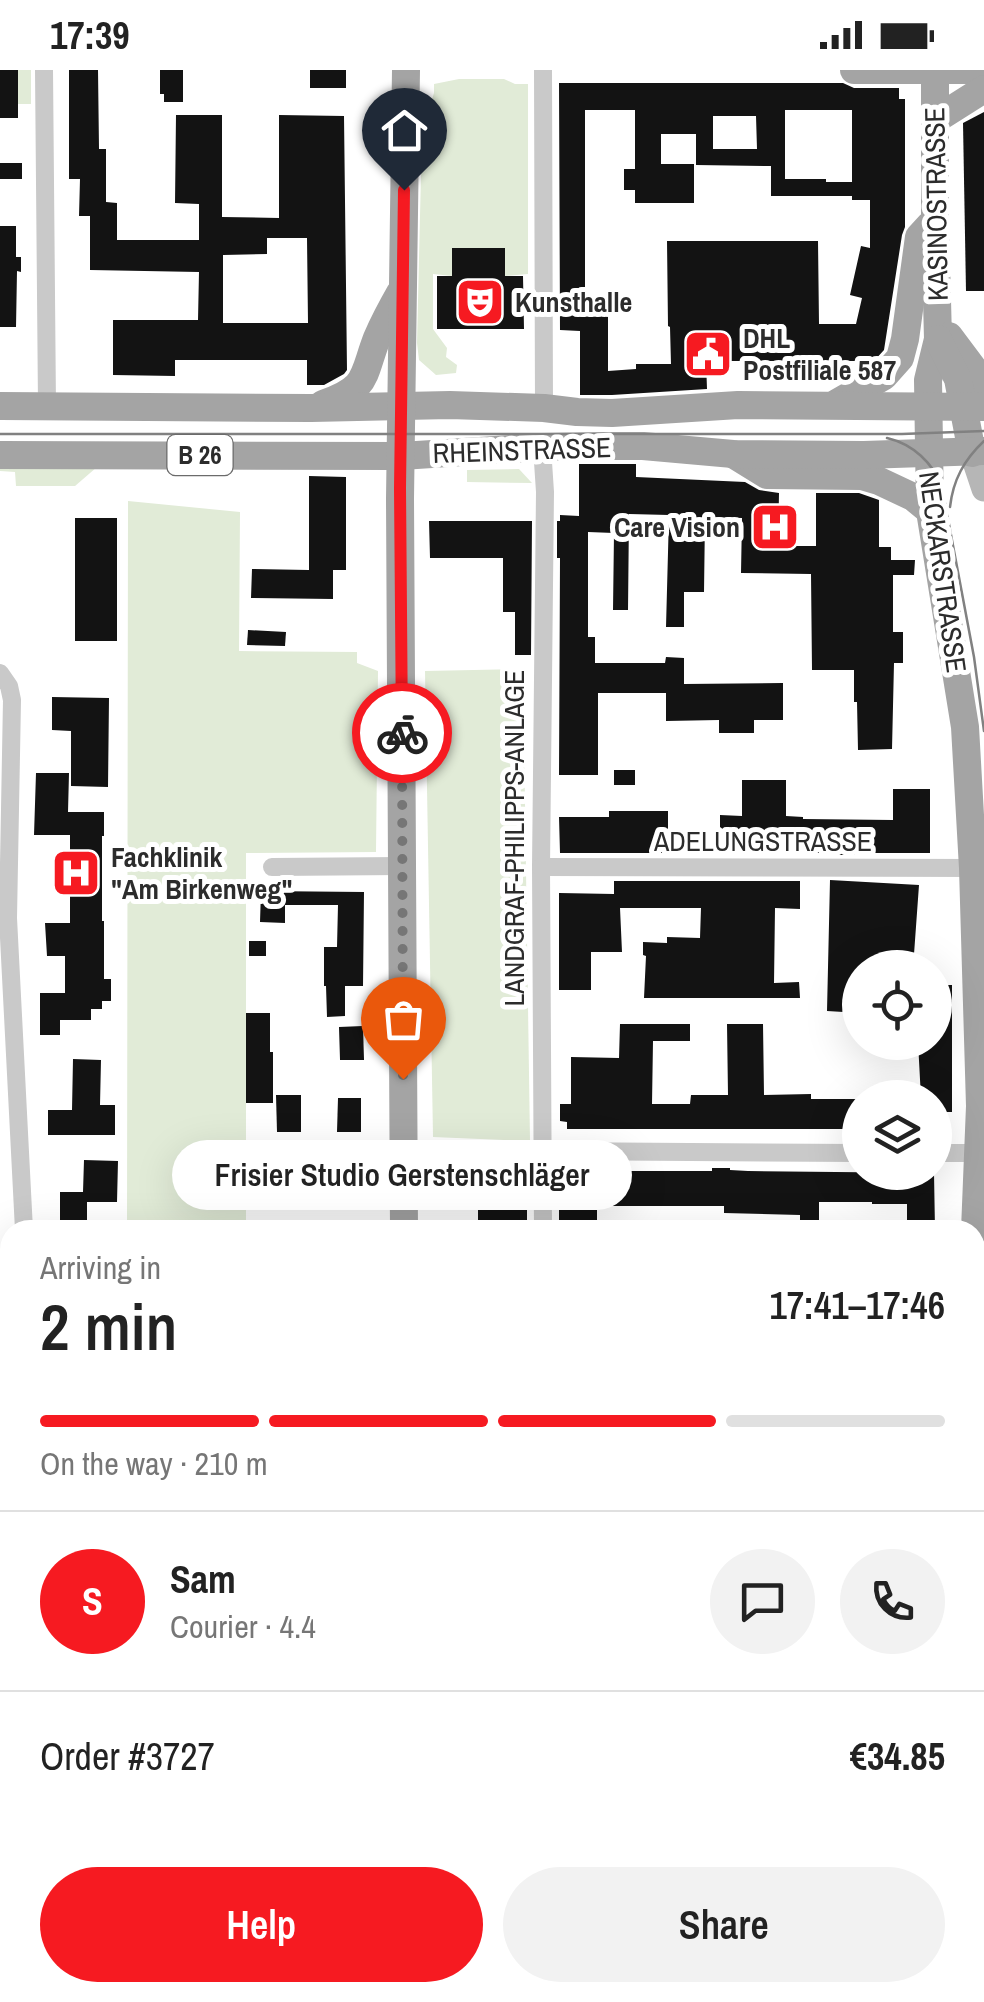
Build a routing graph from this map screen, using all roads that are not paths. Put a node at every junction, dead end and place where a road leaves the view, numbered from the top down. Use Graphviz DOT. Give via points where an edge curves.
graph roads {
  1 [pos="44,70"];
  2 [pos="406,70"];
  3 [pos="543,70"];
  4 [pos="854,70"];
  5 [pos="935,70"];
  6 [pos="984,70"];
  7 [pos="984,89"];
  8 [pos="935,120"];
  9 [pos="935,220"];
  10 [pos="402,287"];
  11 [pos="938,331"];
  12 [pos="984,383"];
  13 [pos="0,406"];
  14 [pos="47,406"];
  15 [pos="402,406"];
  16 [pos="832,406"];
  17 [pos="928,406"];
  18 [pos="974,407"];
  19 [pos="312,408"];
  20 [pos="544,408"];
  21 [pos="542,447"];
  22 [pos="978,452"];
  23 [pos="928,453"];
  24 [pos="733,454"];
  25 [pos="0,456"];
  26 [pos="401,456"];
  27 [pos="984,488"];
  28 [pos="930,512"];
  29 [pos="0,673"];
  30 [pos="402,866"];
  31 [pos="272,867"];
  32 [pos="541,867"];
  33 [pos="978,868"];
  34 [pos="542,1151"];
  35 [pos="842,1152"];
  36 [pos="952,1153"];
  37 [pos="981,1153"];
  38 [pos="403,1154"];
  39 [pos="258,1157"];
  40 [pos="23,1220"];
  41 [pos="404,1220"];
  42 [pos="543,1220"];
  43 [pos="976,1220"];
  1 -- 14 [label="street"];
  2 -- 10 [label="main road"];
  3 -- 20 [label="street"];
  4 -- 5 [label="main road"];
  5 -- 6 [label="main road"];
  5 -- 8 [label="main road, KASINOSTRASSE"];
  7 -- 8 [label="main road"];
  8 -- 9 [label="main road, KASINOSTRASSE"];
  9 -- 11 [label="main road, KASINOSTRASSE"];
  9 -- 16 [label="main road" via="920,237 900,358 870,386"];
  10 -- 15 [label="main road"];
  10 -- 19 [label="main road" via="360,383"];
  11 -- 12 [label="main road"];
  11 -- 17 [label="main road, KASINOSTRASSE"];
  11 -- 18 [label="main road, KASINOSTRASSE"];
  13 -- 14 [label="main road, RHEINSTRASSE / B 26"];
  14 -- 19 [label="main road, RHEINSTRASSE / B 26"];
  15 -- 19 [label="main road, RHEINSTRASSE / B 26"];
  15 -- 20 [label="main road, RHEINSTRASSE / B 26"];
  15 -- 26 [label="main road"];
  16 -- 17 [label="main road, RHEINSTRASSE / B 26"];
  16 -- 20 [label="main road, RHEINSTRASSE / B 26" via="612,413"];
  17 -- 18 [label="main road, RHEINSTRASSE"];
  17 -- 23 [label="main road, KASINOSTRASSE"];
  18 -- 22 [label="main road, KASINOSTRASSE"];
  21 -- 24 [label="main road, RHEINSTRASSE / B 26"];
  21 -- 26 [label="main road, RHEINSTRASSE / B 26"];
  21 -- 32 [label="street, LANDGRAF-PHILIPPS-ANLAGE"];
  22 -- 23 [label="main road, RHEINSTRASSE / B 26"];
  22 -- 27 [label="main road, NECKARSTRASSE"];
  23 -- 24 [label="main road, RHEINSTRASSE / B 26"];
  23 -- 28 [label="main road, NECKARSTRASSE"];
  24 -- 28 [label="main road" via="766,475 879,480"];
  25 -- 26 [label="main road, RHEINSTRASSE / B 26"];
  26 -- 30 [label="main road"];
  28 -- 33 [label="main road, NECKARSTRASSE" via="965,727"];
  29 -- 40 [label="street" via="12,700 8,932"];
  30 -- 31 [label="street"];
  30 -- 38 [label="main road"];
  32 -- 33 [label="street, ADELUNGSTRASSE"];
  32 -- 34 [label="street, LANDGRAF-PHILIPPS-ANLAGE"];
  33 -- 37 [label="main road, NECKARSTRASSE"];
  34 -- 35 [label="street"];
  34 -- 38 [label="street"];
  34 -- 42 [label="street, LANDGRAF-PHILIPPS-ANLAGE"];
  36 -- 37 [label="street"];
  37 -- 43 [label="main road, NECKARSTRASSE"];
  38 -- 39 [label="street"];
  38 -- 41 [label="main road"];
}
